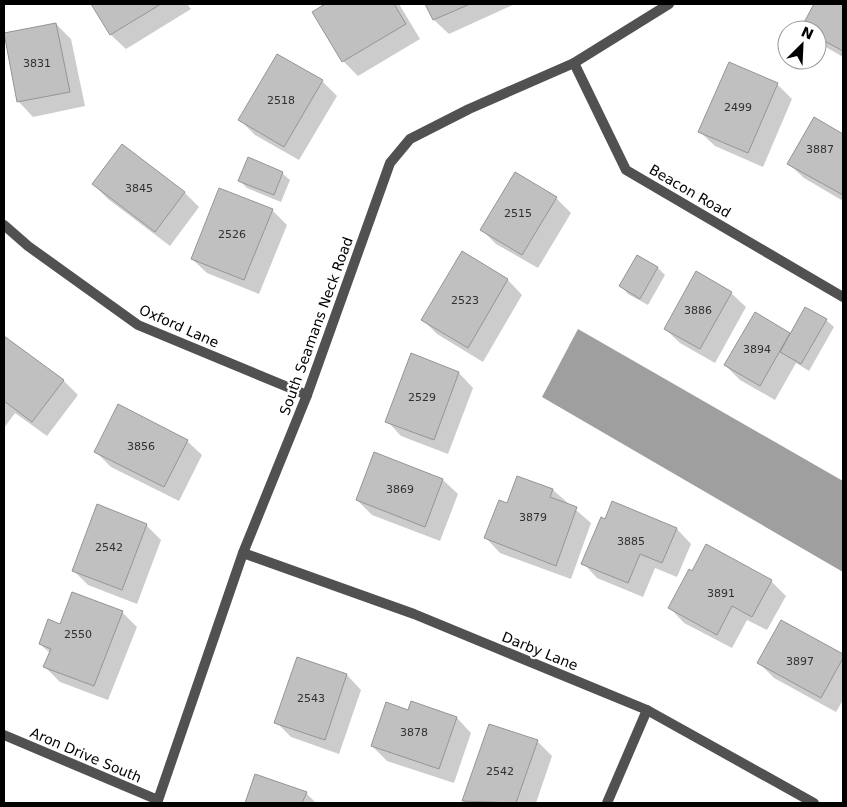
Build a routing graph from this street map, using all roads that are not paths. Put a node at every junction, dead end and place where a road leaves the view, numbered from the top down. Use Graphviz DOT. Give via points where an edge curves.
graph roads {
  1 [pos="669,4"];
  2 [pos="574,63"];
  3 [pos="4,225"];
  4 [pos="843,296"];
  5 [pos="307,396"];
  6 [pos="243,553"];
  7 [pos="647,710"];
  8 [pos="4,735"];
  9 [pos="158,802"];
  10 [pos="607,803"];
  11 [pos="814,803"];
  1 -- 2 [label="street, South Seamans Neck Road"];
  2 -- 4 [label="street, Beacon Road" via="626,170"];
  2 -- 5 [label="street, South Seamans Neck Road" via="410,139 390,162"];
  3 -- 5 [label="street, Oxford Lane" via="138,325"];
  5 -- 6 [label="street, South Seamans Neck Road"];
  6 -- 7 [label="street, Darby Lane" via="414,614"];
  6 -- 9 [label="street, South Seamans Neck Road"];
  7 -- 10 [label="street"];
  7 -- 11 [label="street, Darby Lane"];
  8 -- 9 [label="street, Aron Drive South"];
}
